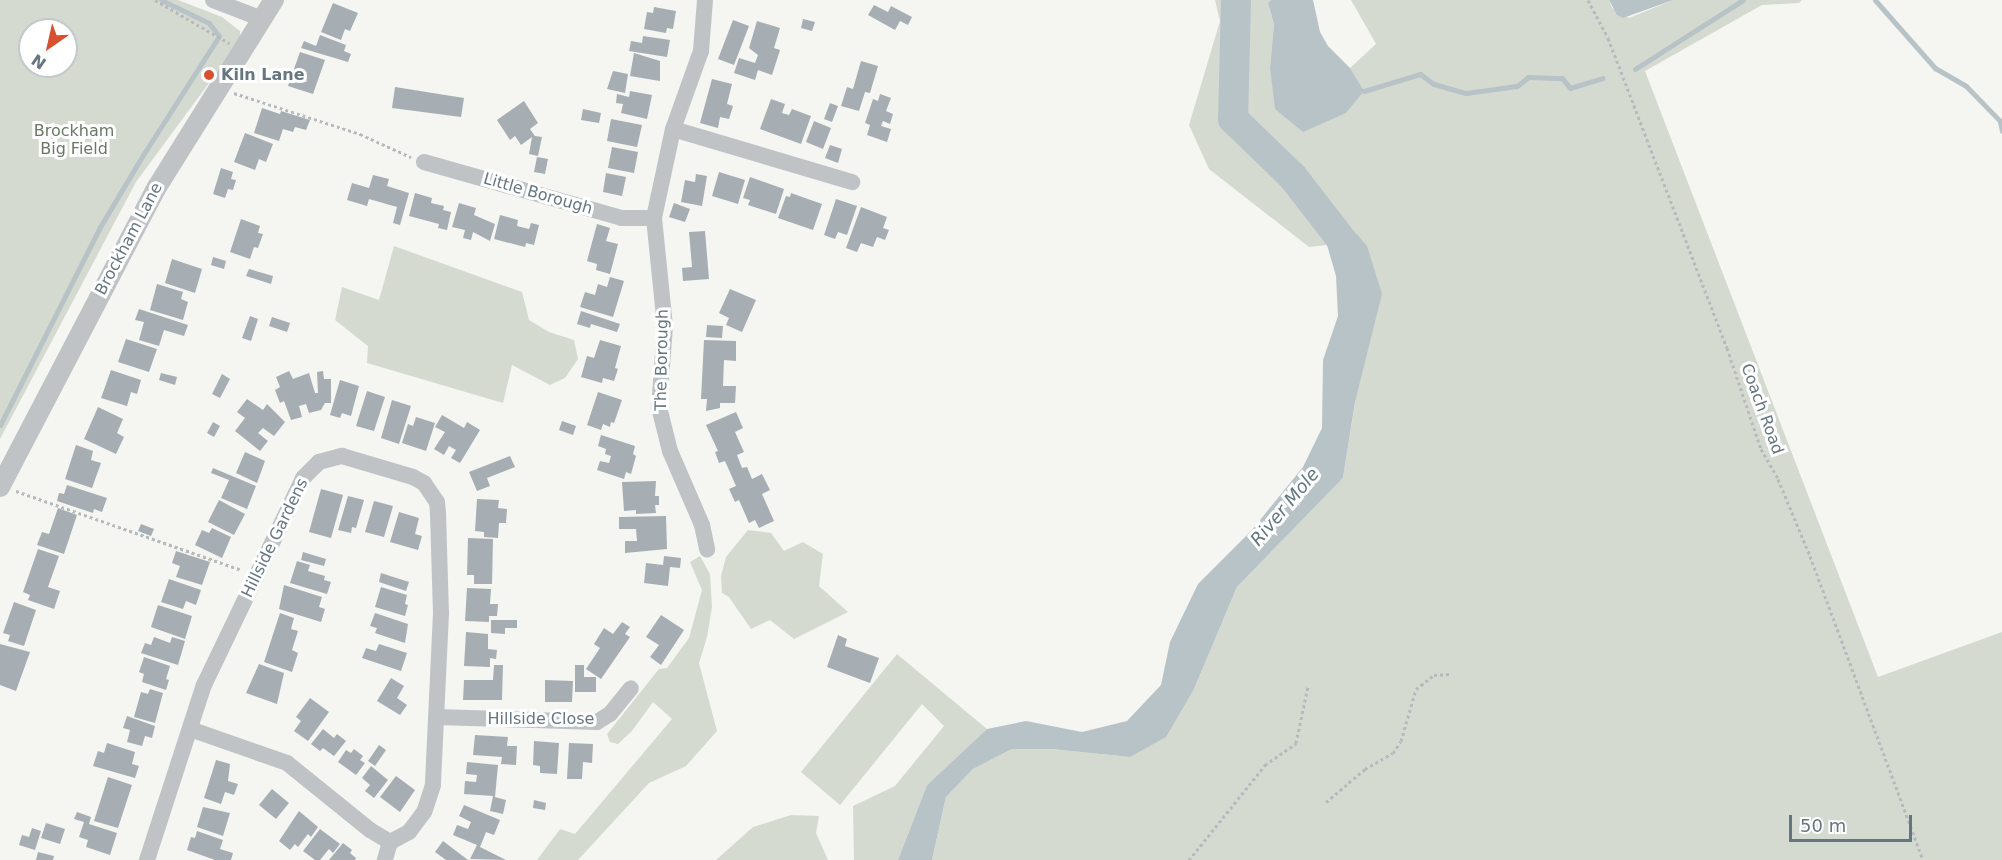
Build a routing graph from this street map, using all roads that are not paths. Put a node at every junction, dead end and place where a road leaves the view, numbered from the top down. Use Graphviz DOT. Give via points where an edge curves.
graph roads {
  1 [pos="213,0"];
  2 [pos="274,0"];
  3 [pos="705,0"];
  4 [pos="262,19"];
  5 [pos="673,129"];
  6 [pos="424,162"];
  7 [pos="852,182"];
  8 [pos="654,218"];
  9 [pos="0,486"];
  10 [pos="707,549"];
  11 [pos="631,688"];
  12 [pos="437,717"];
  13 [pos="190,729"];
  14 [pos="390,842"];
  15 [pos="147,860"];
  16 [pos="385,860"];
  1 -- 4 [label="street"];
  2 -- 4 [label="street, Brockham Lane"];
  3 -- 5 [label="street, The Borough" via="701,51"];
  4 -- 9 [label="street, Brockham Lane" via="156,187"];
  5 -- 7 [label="street"];
  5 -- 8 [label="street, The Borough"];
  6 -- 8 [label="street, Little Borough" via="622,218"];
  8 -- 10 [label="street, The Borough" via="665,326 659,407 670,451 702,525"];
  11 -- 12 [label="street, Hillside Close" via="610,714 597,722"];
  12 -- 13 [label="street, Hillside Gardens" via="441,612 437,502 424,483 412,477 342,456 319,462 303,478 204,685"];
  12 -- 14 [label="street, Hillside Gardens" via="433,785 424,812 409,832"];
  13 -- 14 [label="street" via="286,763"];
  13 -- 15 [label="street, Hillside Gardens"];
  14 -- 16 [label="street"];
}
